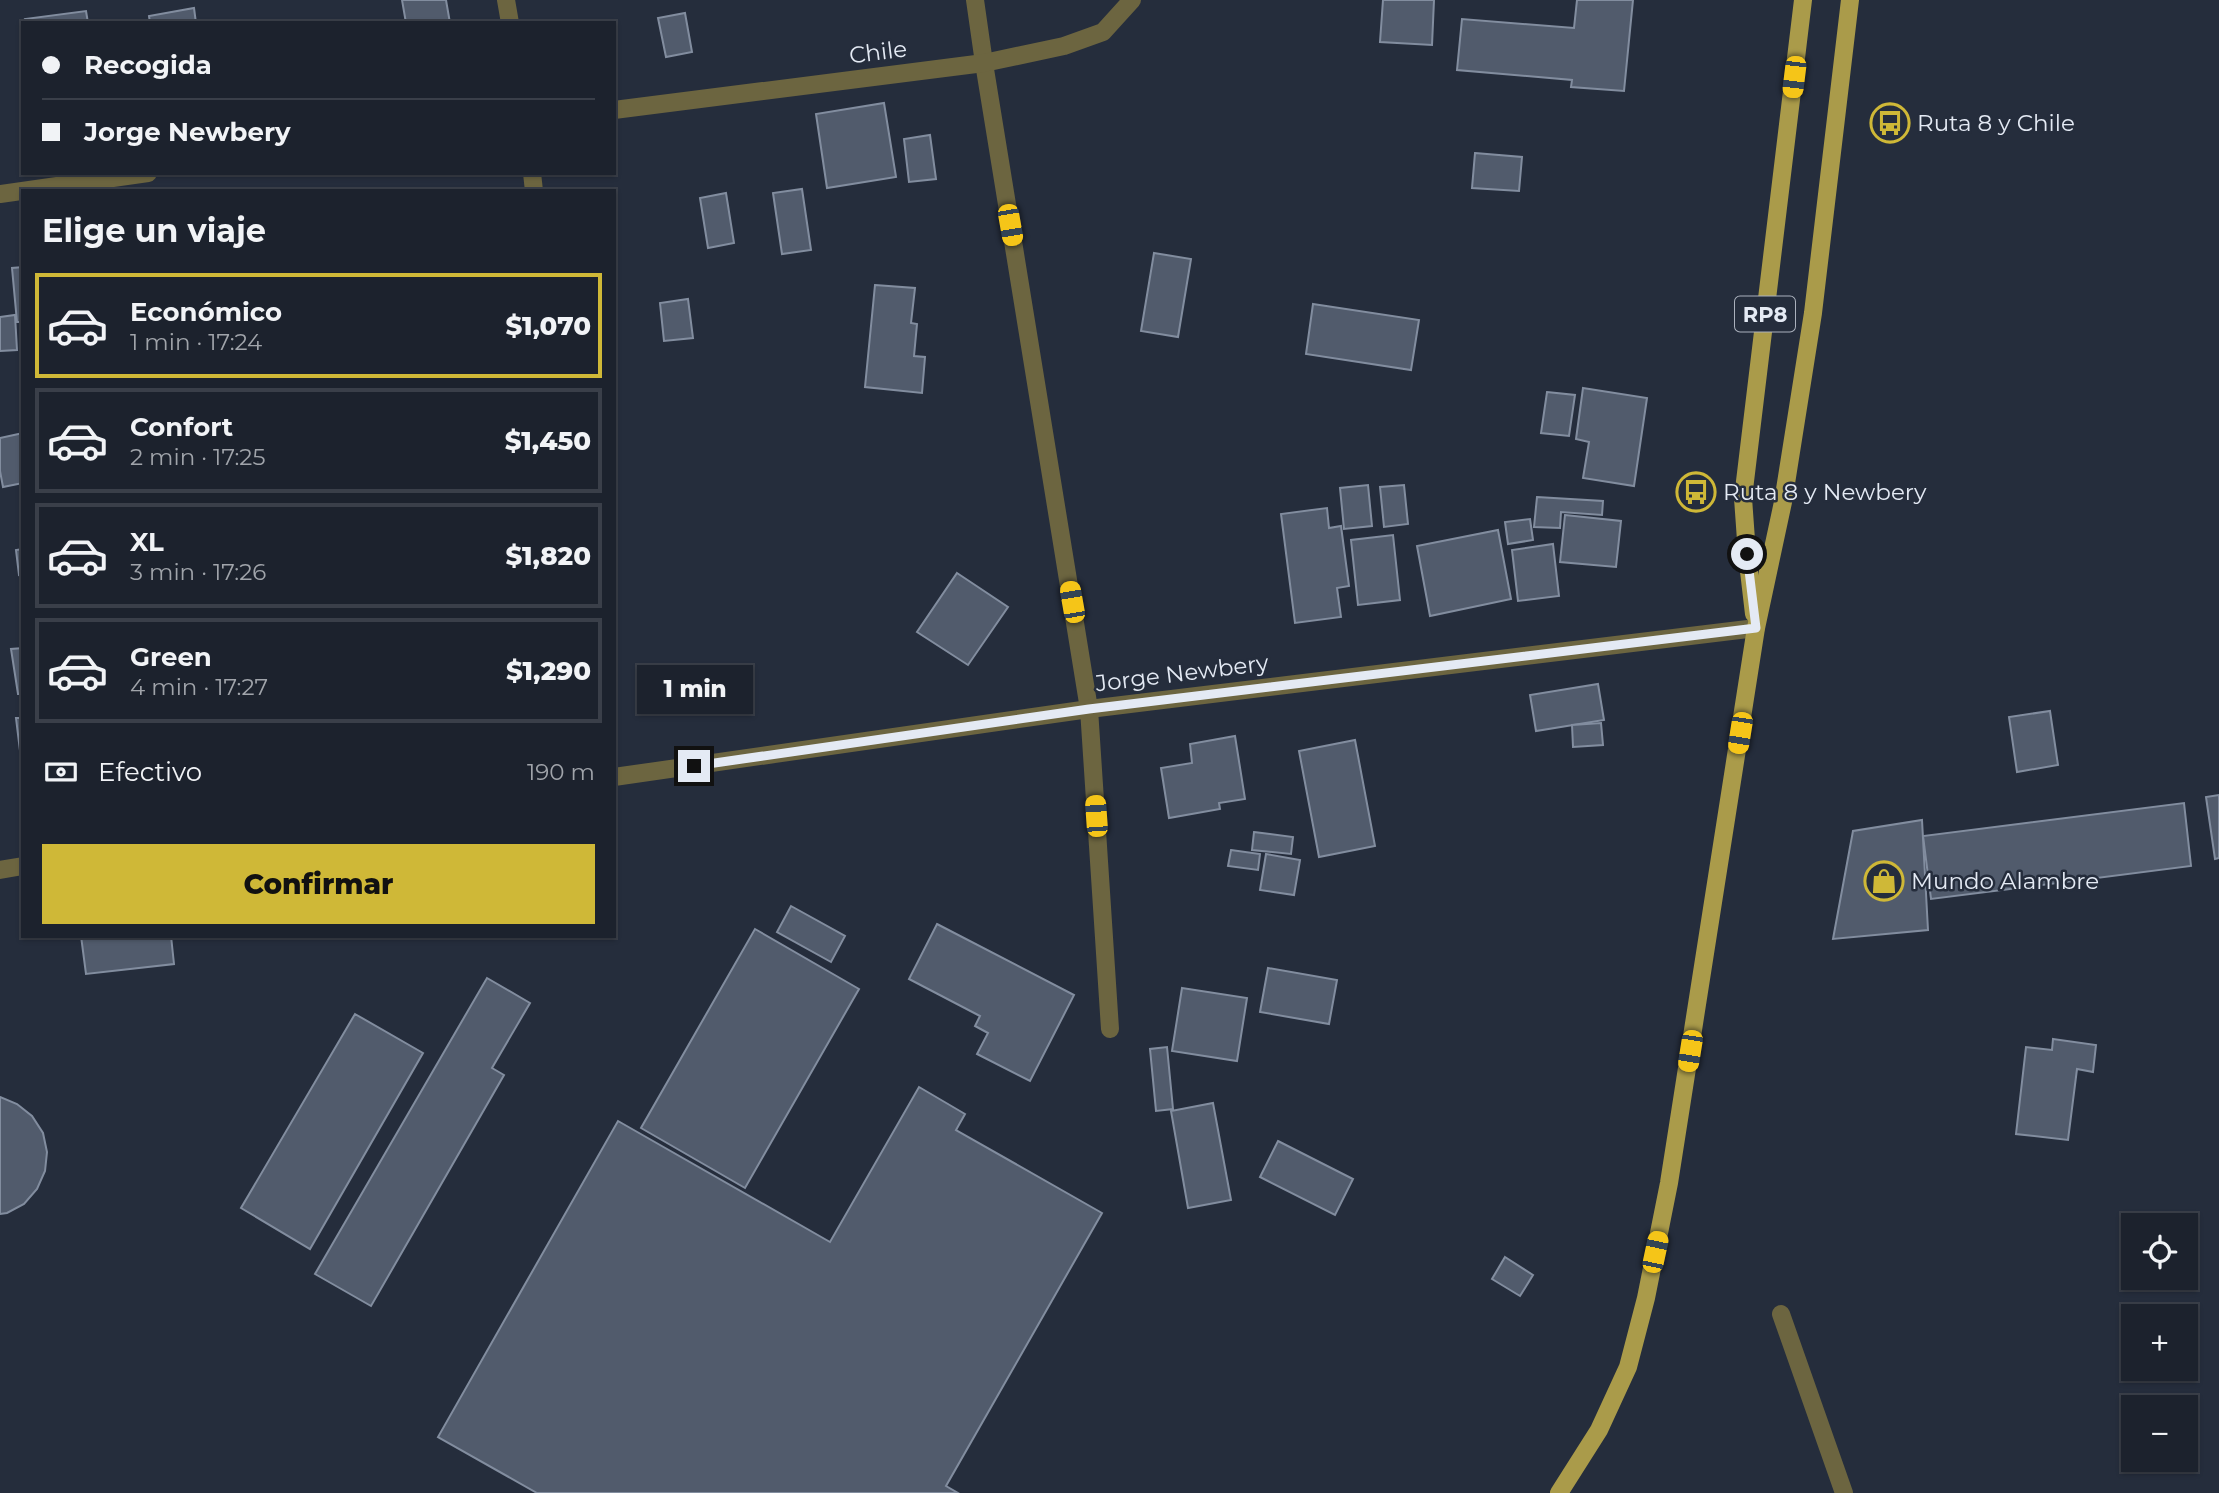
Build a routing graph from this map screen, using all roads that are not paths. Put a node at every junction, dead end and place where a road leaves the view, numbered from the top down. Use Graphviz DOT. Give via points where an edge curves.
graph roads {
  1 [pos="506,0"];
  2 [pos="975,0"];
  3 [pos="1132,0"];
  4 [pos="1803,0"];
  5 [pos="1850,0"];
  6 [pos="510,21"];
  7 [pos="984,63"];
  8 [pos="616,110"];
  9 [pos="134,175"];
  10 [pos="35,189"];
  11 [pos="21,191"];
  12 [pos="0,194"];
  13 [pos="1756,628"];
  14 [pos="1089,709"];
  15 [pos="616,777"];
  16 [pos="21,866"];
  17 [pos="0,870"];
  18 [pos="1110,1029"];
  19 [pos="1782,1314"];
  20 [pos="1559,1493"];
  21 [pos="1844,1493"];
  1 -- 6 [label="street"];
  2 -- 7 [label="street"];
  3 -- 7 [label="street, Chile" via="1104,32 1064,46"];
  4 -- 13 [label="main road, RP8" via="1743,498"];
  5 -- 13 [label="main road, RP8" via="1813,313 1783,502"];
  7 -- 8 [label="street, Chile"];
  7 -- 14 [label="street"];
  9 -- 10 [label="street"];
  11 -- 12 [label="street"];
  13 -- 14 [label="street, Jorge Newbery"];
  13 -- 20 [label="main road, RP8" via="1670,1183 1646,1298 1628,1367 1599,1430"];
  14 -- 15 [label="street, Jorge Newbery"];
  14 -- 18 [label="street"];
  16 -- 17 [label="street"];
  19 -- 21 [label="street"];
}
